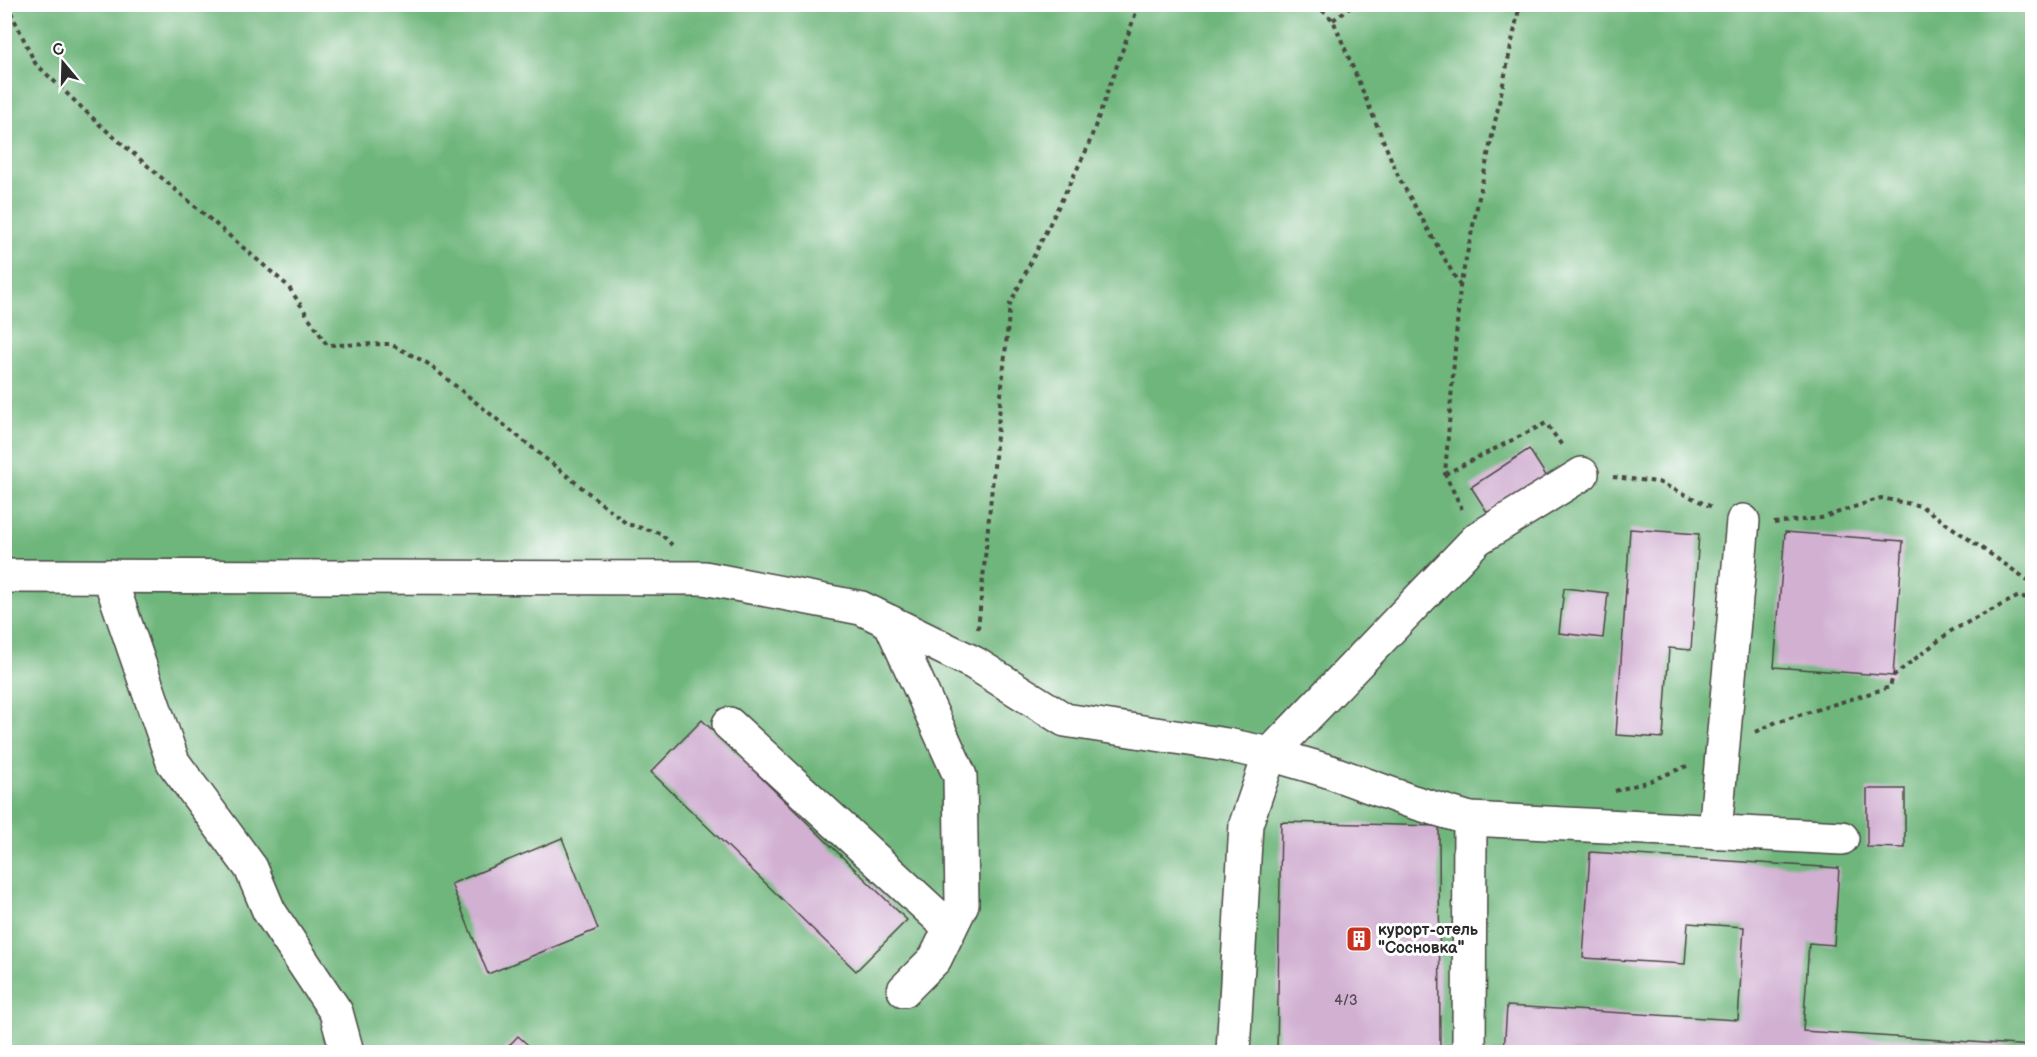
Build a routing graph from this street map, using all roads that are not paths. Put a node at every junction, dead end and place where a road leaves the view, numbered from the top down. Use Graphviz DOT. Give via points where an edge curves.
graph roads {
  1 [pos="1582,474"];
  2 [pos="1743,521"];
  3 [pos="4,576"];
  4 [pos="109,576"];
  5 [pos="890,622"];
  6 [pos="729,724"];
  7 [pos="1270,754"];
  8 [pos="1470,819"];
  9 [pos="1715,832"];
  10 [pos="1842,838"];
  11 [pos="950,928"];
  12 [pos="904,990"];
  13 [pos="347,1053"];
  14 [pos="1233,1053"];
  15 [pos="1468,1053"];
  1 -- 7 [label="lane" via="1477,539"];
  2 -- 9 [label="lane"];
  3 -- 4 [label="lane"];
  4 -- 5 [label="lane" via="704,578 861,608"];
  4 -- 13 [label="lane" via="173,762 251,868 269,912 336,1012"];
  5 -- 7 [label="lane" via="974,663 1065,720"];
  5 -- 11 [label="lane" via="960,776 962,904"];
  6 -- 11 [label="lane"];
  7 -- 8 [label="lane"];
  7 -- 14 [label="lane" via="1246,824"];
  8 -- 9 [label="lane"];
  8 -- 15 [label="lane"];
  9 -- 10 [label="lane"];
  11 -- 12 [label="lane" via="936,959"];
}
